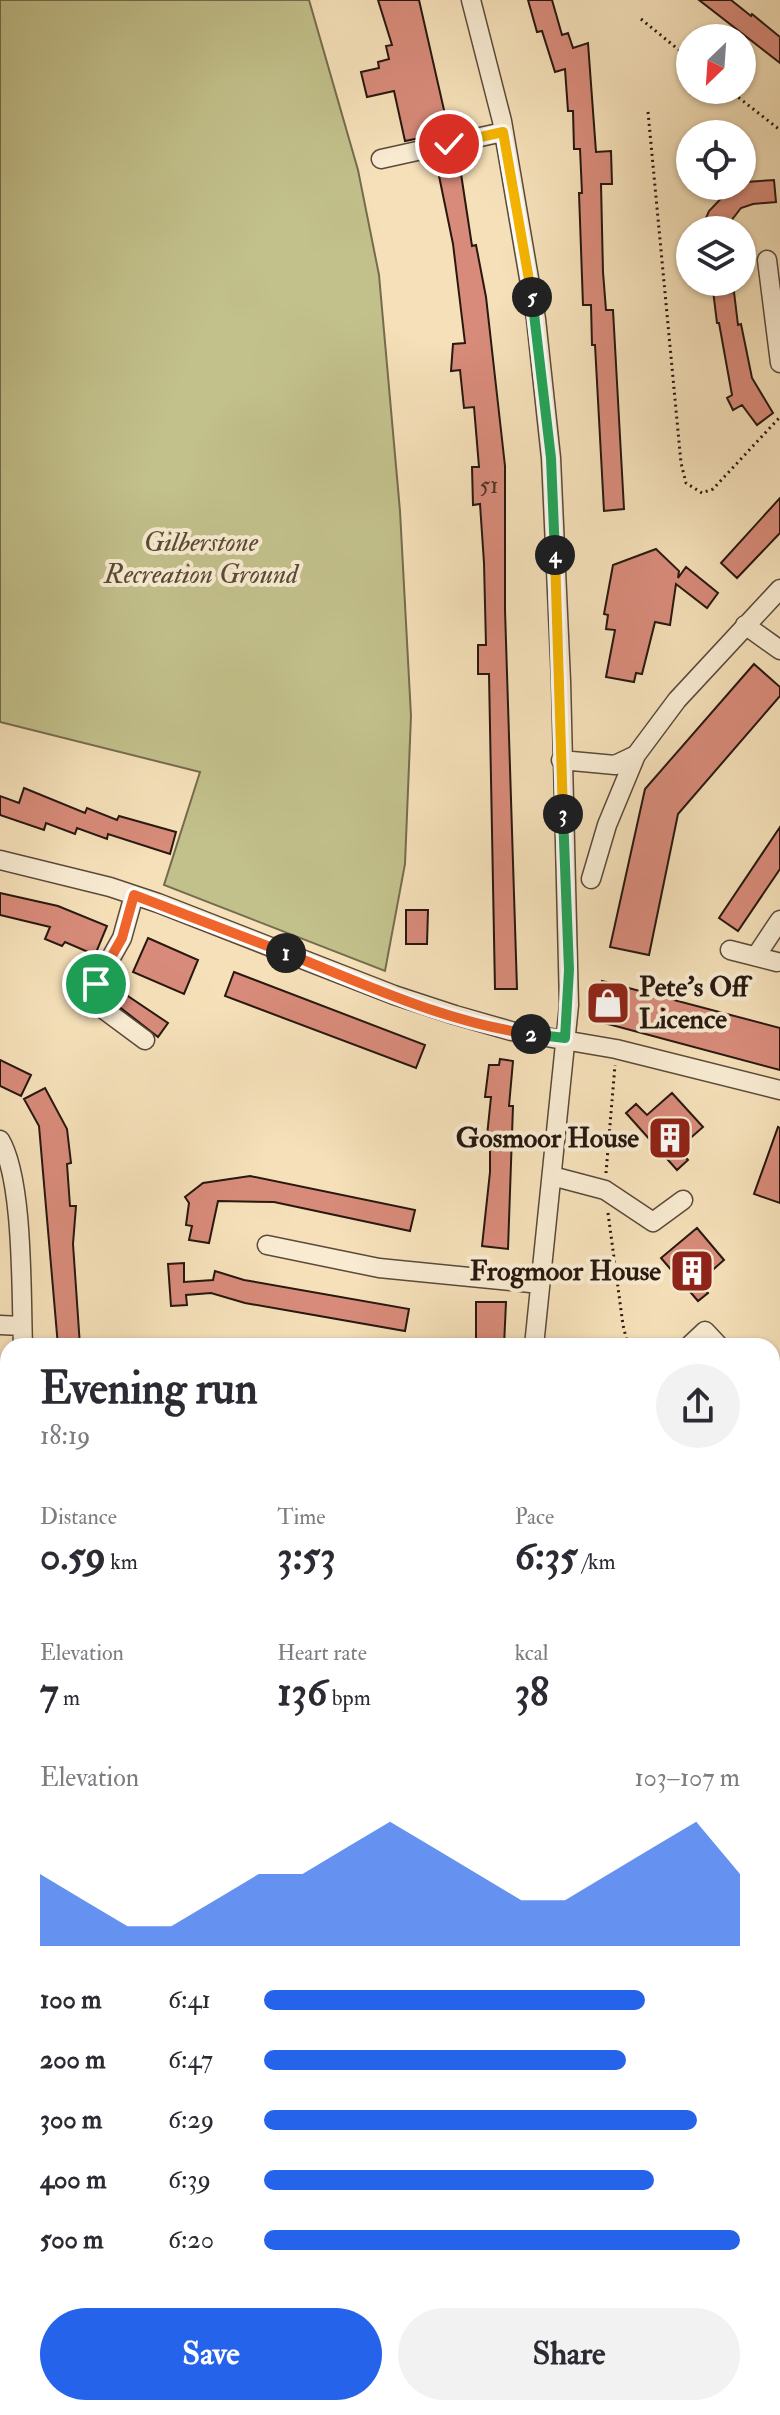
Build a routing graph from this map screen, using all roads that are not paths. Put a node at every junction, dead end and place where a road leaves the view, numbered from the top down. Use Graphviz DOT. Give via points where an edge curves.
graph roads {
  1 [pos="471,0"];
  2 [pos="503,132"];
  3 [pos="381,159"];
  4 [pos="767,260"];
  5 [pos="780,363"];
  6 [pos="780,589"];
  7 [pos="745,625"];
  8 [pos="780,650"];
  9 [pos="636,755"];
  10 [pos="561,760"];
  11 [pos="0,860"];
  12 [pos="591,879"];
  13 [pos="134,895"];
  14 [pos="780,920"];
  15 [pos="730,950"];
  16 [pos="756,956"];
  17 [pos="777,962"];
  18 [pos="565,1038"];
  19 [pos="145,1040"];
  20 [pos="780,1090"];
  21 [pos="0,1140"];
  22 [pos="552,1176"];
  23 [pos="683,1200"];
  24 [pos="267,1245"];
  25 [pos="540,1284"];
  26 [pos="0,1325"];
  27 [pos="22,1326"];
  28 [pos="23,1338"];
  29 [pos="535,1338"];
  1 -- 2 [label="street"];
  2 -- 3 [label="street"];
  2 -- 10 [label="street" via="536,319 551,458"];
  4 -- 5 [label="street"];
  6 -- 7 [label="street"];
  7 -- 8 [label="street"];
  7 -- 9 [label="street"];
  9 -- 10 [label="street" via="615,765"];
  9 -- 12 [label="street"];
  10 -- 18 [label="street" via="569,970"];
  11 -- 13 [label="street"];
  13 -- 18 [label="street" via="394,995 511,1031"];
  13 -- 19 [label="street" via="122,938 90,995"];
  14 -- 16 [label="street"];
  15 -- 16 [label="street"];
  16 -- 17 [label="street"];
  18 -- 20 [label="street"];
  18 -- 22 [label="street"];
  21 -- 27 [label="street" via="16,1194"];
  22 -- 23 [label="street" via="605,1190 653,1222"];
  22 -- 25 [label="street"];
  24 -- 25 [label="street" via="379,1268"];
  25 -- 29 [label="street"];
  26 -- 27 [label="street"];
  27 -- 28 [label="street"];
}
